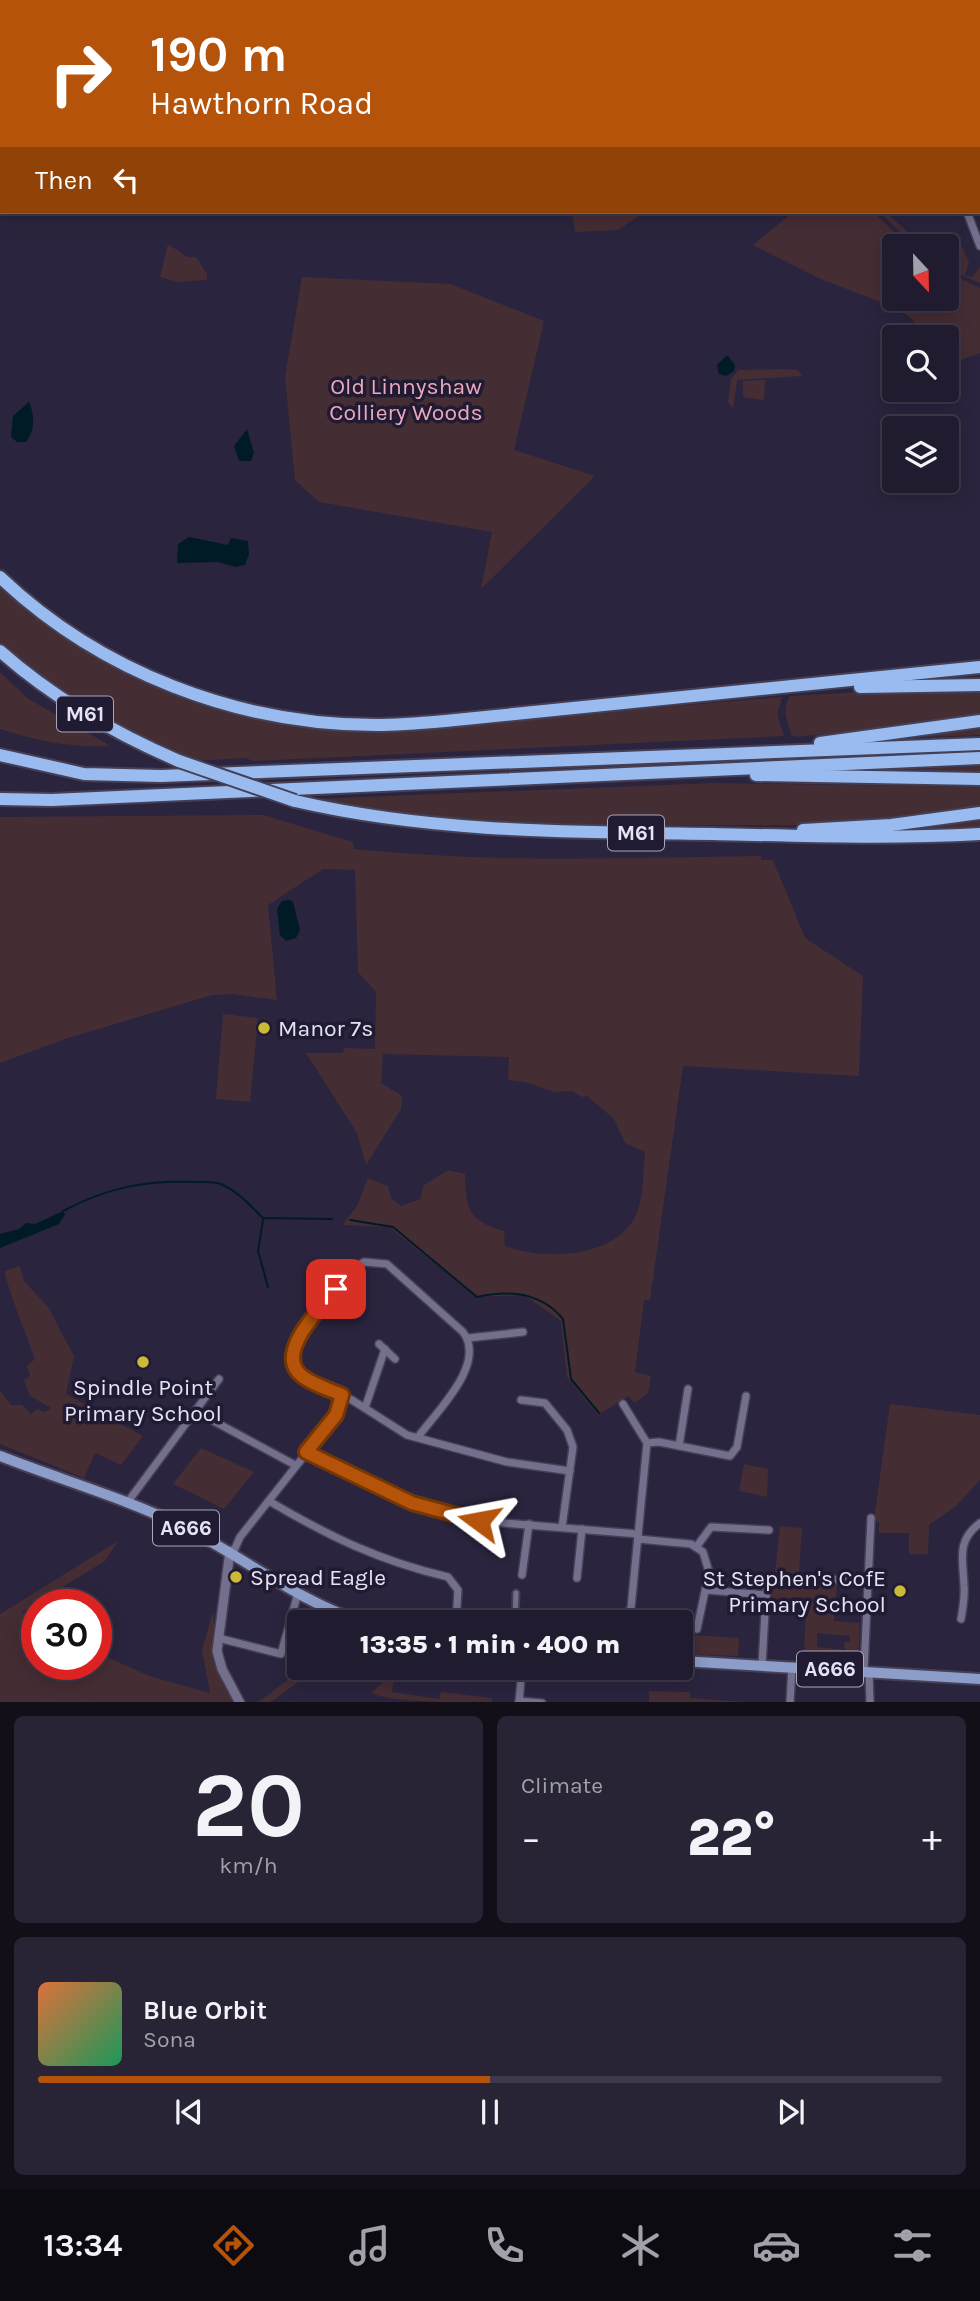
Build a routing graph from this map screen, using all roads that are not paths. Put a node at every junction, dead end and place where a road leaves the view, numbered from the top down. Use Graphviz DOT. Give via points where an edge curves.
graph roads {
  1 [pos="968,214"];
  2 [pos="980,246"];
  3 [pos="0,576"];
  4 [pos="0,651"];
  5 [pos="980,667"];
  6 [pos="980,685"];
  7 [pos="629,703"];
  8 [pos="980,721"];
  9 [pos="980,744"];
  10 [pos="0,755"];
  11 [pos="648,755"];
  12 [pos="980,758"];
  13 [pos="646,775"];
  14 [pos="980,779"];
  15 [pos="0,799"];
  16 [pos="980,813"];
  17 [pos="717,834"];
  18 [pos="980,834"];
  19 [pos="523,1332"];
  20 [pos="468,1338"];
  21 [pos="395,1359"];
  22 [pos="219,1379"];
  23 [pos="687,1389"];
  24 [pos="342,1395"];
  25 [pos="747,1396"];
  26 [pos="521,1400"];
  27 [pos="624,1404"];
  28 [pos="365,1408"];
  29 [pos="195,1411"];
  30 [pos="418,1437"];
  31 [pos="647,1443"];
  32 [pos="679,1446"];
  33 [pos="306,1452"];
  34 [pos="0,1456"];
  35 [pos="295,1465"];
  36 [pos="570,1471"];
  37 [pos="269,1501"];
  38 [pos="127,1503"];
  39 [pos="872,1518"];
  40 [pos="980,1523"];
  41 [pos="529,1524"];
  42 [pos="562,1527"];
  43 [pos="582,1529"];
  44 [pos="764,1529"];
  45 [pos="638,1537"];
  46 [pos="697,1546"];
  47 [pos="232,1552"];
  48 [pos="522,1575"];
  49 [pos="767,1577"];
  50 [pos="577,1578"];
  51 [pos="799,1578"];
  52 [pos="869,1581"];
  53 [pos="706,1590"];
  54 [pos="298,1593"];
  55 [pos="516,1594"];
  56 [pos="766,1595"];
  57 [pos="327,1610"];
  58 [pos="457,1610"];
  59 [pos="515,1610"];
  60 [pos="630,1610"];
  61 [pos="960,1613"];
  62 [pos="696,1629"];
  63 [pos="218,1638"];
  64 [pos="693,1662"];
  65 [pos="762,1665"];
  66 [pos="792,1666"];
  67 [pos="867,1671"];
  68 [pos="980,1679"];
  69 [pos="521,1680"];
  70 [pos="239,1702"];
  71 [pos="519,1702"];
  72 [pos="790,1702"];
  73 [pos="870,1702"];
  1 -- 2 [label="street"];
  3 -- 7 [label="highway, M61" via="60,626 107,655 176,687 245,709 315,722 376,725"];
  4 -- 17 [label="highway, M61, bridge" via="39,684 94,720 178,761 295,801 396,821 469,828"];
  5 -- 7 [label="highway, M61"];
  6 -- 7 [label="highway, M61" via="923,684"];
  8 -- 11 [label="highway" via="841,741"];
  9 -- 11 [label="highway"];
  10 -- 11 [label="highway" via="69,772 132,777"];
  12 -- 13 [label="highway"];
  13 -- 14 [label="highway"];
  13 -- 15 [label="highway"];
  16 -- 17 [label="highway, M61" via="891,825"];
  17 -- 18 [label="highway, M61"];
  19 -- 20 [label="street"];
  20 -- 24 [label="street" via="387,1264 356,1265 292,1350 299,1374"];
  20 -- 30 [label="street" via="469,1366"];
  21 -- 28 [label="street" via="382,1347"];
  22 -- 29 [label="street"];
  23 -- 32 [label="street"];
  24 -- 28 [label="street"];
  24 -- 33 [label="street" via="336,1415"];
  25 -- 32 [label="street" via="735,1452 724,1457"];
  26 -- 36 [label="street" via="545,1403 567,1430 573,1447"];
  27 -- 31 [label="street"];
  28 -- 30 [label="street" via="407,1435"];
  29 -- 35 [label="street"];
  29 -- 38 [label="street"];
  30 -- 36 [label="street" via="508,1462"];
  31 -- 32 [label="street"];
  31 -- 45 [label="street"];
  33 -- 35 [label="street"];
  33 -- 41 [label="street" via="429,1509 479,1521"];
  34 -- 38 [label="main road, A666"];
  35 -- 37 [label="street"];
  36 -- 42 [label="street"];
  37 -- 47 [label="street"];
  37 -- 58 [label="street" via="363,1552 448,1577 458,1590"];
  38 -- 47 [label="main road, A666"];
  39 -- 52 [label="street"];
  40 -- 61 [label="street" via="962,1547"];
  41 -- 42 [label="street"];
  41 -- 48 [label="street"];
  42 -- 43 [label="street"];
  43 -- 45 [label="street"];
  43 -- 50 [label="street"];
  44 -- 46 [label="street" via="710,1527"];
  45 -- 46 [label="street"];
  45 -- 60 [label="street"];
  46 -- 53 [label="street" via="709,1566"];
  47 -- 54 [label="main road, A666"];
  47 -- 63 [label="street"];
  49 -- 56 [label="street"];
  51 -- 52 [label="street"];
  52 -- 67 [label="street"];
  53 -- 56 [label="street"];
  53 -- 62 [label="street"];
  54 -- 57 [label="main road, A666"];
  54 -- 63 [label="street" via="282,1654"];
  55 -- 59 [label="street"];
  56 -- 65 [label="street"];
  63 -- 70 [label="street" via="220,1664"];
  64 -- 65 [label="main road, A666"];
  65 -- 66 [label="main road, A666"];
  66 -- 67 [label="main road, A666"];
  66 -- 72 [label="street"];
  67 -- 68 [label="main road, A666"];
  67 -- 73 [label="street"];
  69 -- 71 [label="street"];
}
